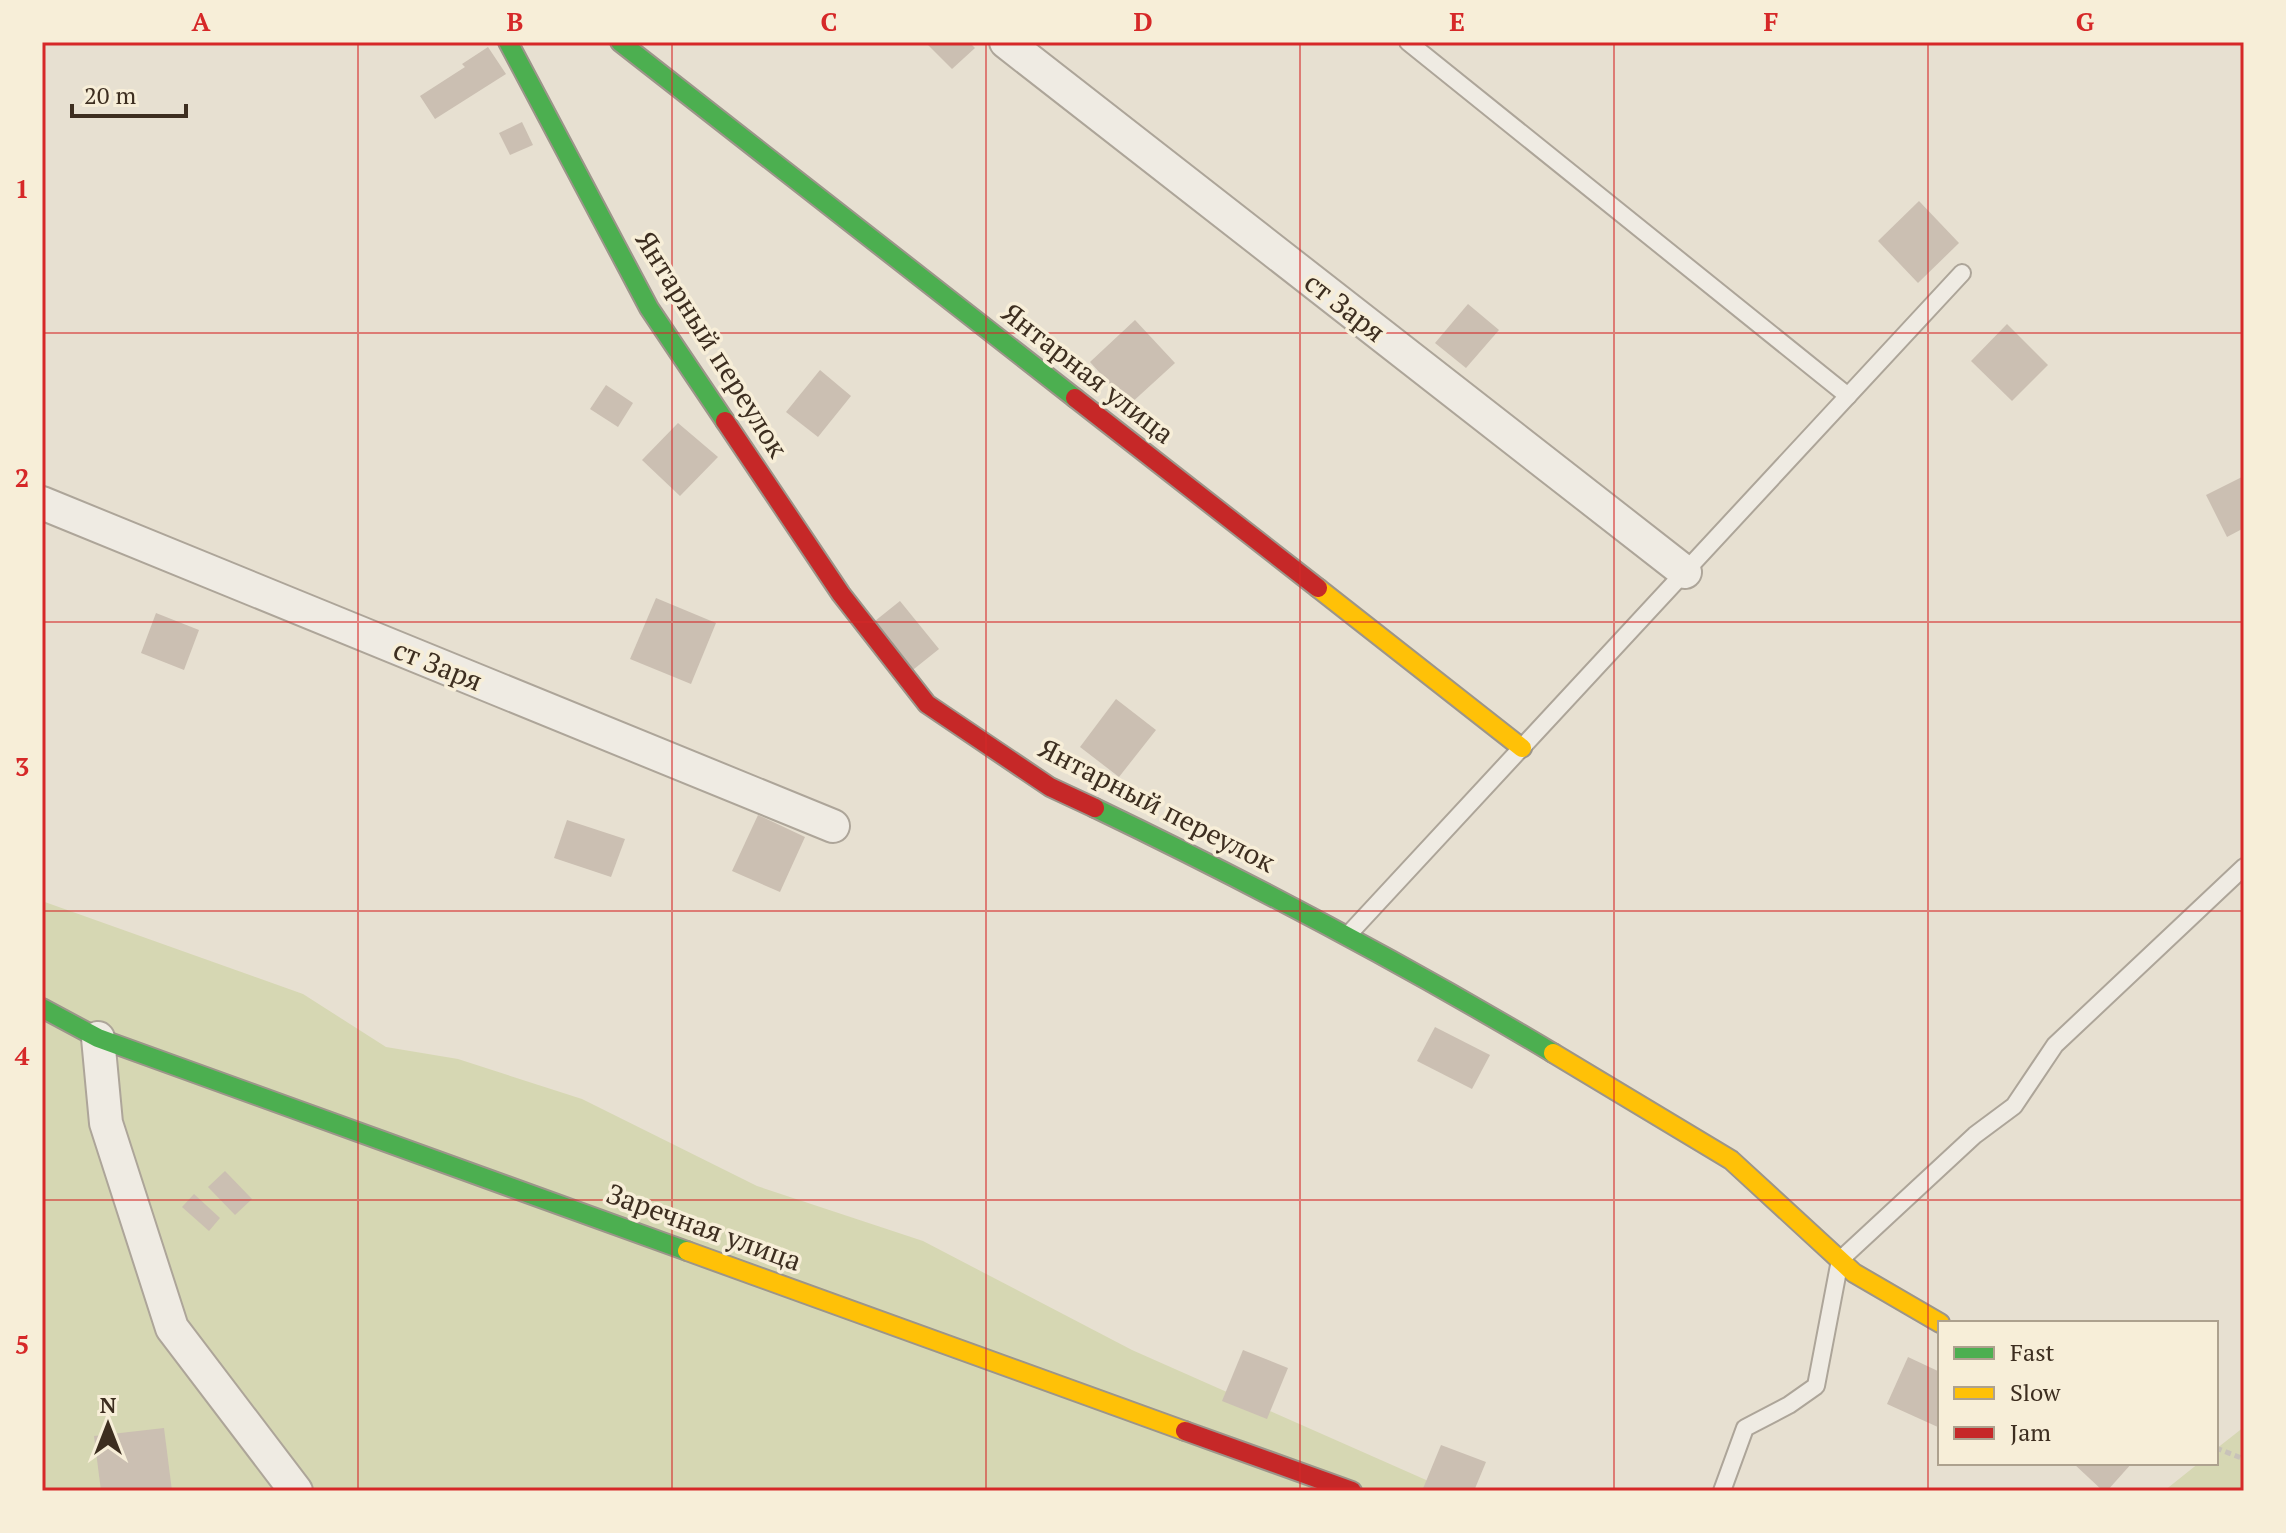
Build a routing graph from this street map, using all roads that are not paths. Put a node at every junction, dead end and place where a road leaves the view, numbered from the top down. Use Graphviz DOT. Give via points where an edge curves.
graph roads {
  1 [pos="508,42"];
  2 [pos="620,42"];
  3 [pos="1006,42"];
  4 [pos="1408,42"];
  5 [pos="1962,273"];
  6 [pos="1848,396"];
  7 [pos="42,503"];
  8 [pos="1685,572"];
  9 [pos="1522,748"];
  10 [pos="833,826"];
  11 [pos="2244,867"];
  12 [pos="1346,937"];
  13 [pos="42,1008"];
  14 [pos="98,1038"];
  15 [pos="1840,1260"];
  16 [pos="1938,1322"];
  17 [pos="296,1491"];
  18 [pos="1352,1491"];
  19 [pos="1722,1491"];
  1 -- 12 [label="street, Янтарный переулок" via="649,308 841,594 927,704 1050,787 1211,864"];
  2 -- 9 [label="street, Янтарная улица"];
  3 -- 8 [label="street, ст Заря"];
  4 -- 6 [label="lane"];
  5 -- 6 [label="lane"];
  6 -- 8 [label="lane"];
  7 -- 10 [label="street, ст Заря"];
  8 -- 9 [label="lane"];
  9 -- 12 [label="lane"];
  11 -- 15 [label="lane" via="2055,1045 2014,1106 1975,1135"];
  12 -- 15 [label="street, Янтарный переулок" via="1483,1011 1731,1160"];
  13 -- 14 [label="street, Заречная улица"];
  14 -- 17 [label="street" via="106,1123 172,1328"];
  14 -- 18 [label="street, Заречная улица"];
  15 -- 16 [label="street, Янтарный переулок"];
  15 -- 19 [label="lane" via="1816,1386 1745,1428"];
}
